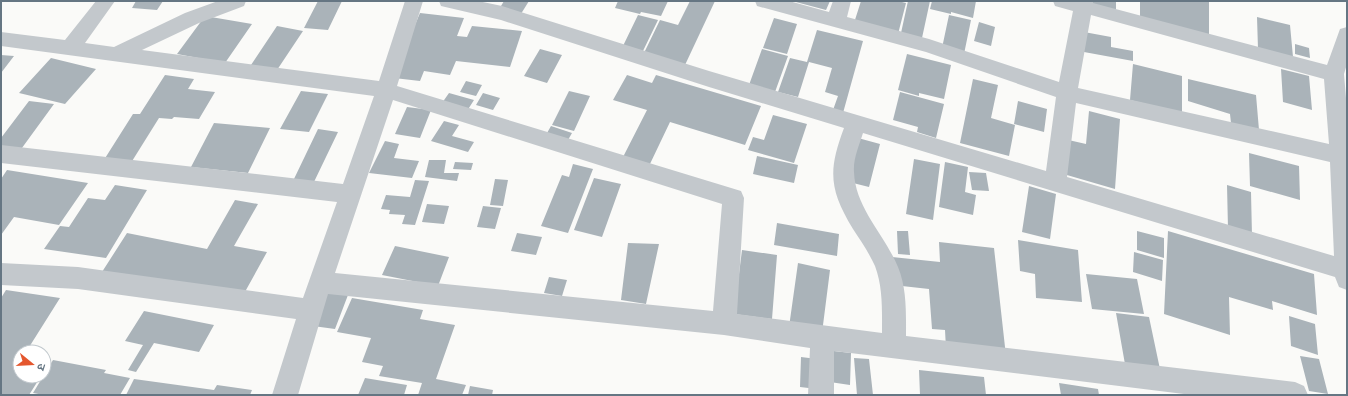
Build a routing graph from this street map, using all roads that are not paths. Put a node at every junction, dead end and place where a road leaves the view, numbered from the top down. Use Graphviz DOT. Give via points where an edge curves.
graph roads {
  1 [pos="106,1"];
  2 [pos="237,1"];
  3 [pos="414,1"];
  4 [pos="448,1"];
  5 [pos="764,1"];
  6 [pos="842,1"];
  7 [pos="1062,1"];
  8 [pos="1084,4"];
  9 [pos="836,21"];
  10 [pos="1347,34"];
  11 [pos="1,39"];
  12 [pos="70,48"];
  13 [pos="116,54"];
  14 [pos="1334,74"];
  15 [pos="386,90"];
  16 [pos="1067,91"];
  17 [pos="856,123"];
  18 [pos="1,154"];
  19 [pos="1343,162"];
  20 [pos="1055,182"];
  21 [pos="351,194"];
  22 [pos="1347,273"];
  23 [pos="1,274"];
  24 [pos="320,282"];
  25 [pos="312,310"];
  26 [pos="724,324"];
  27 [pos="822,338"];
  28 [pos="894,346"];
  29 [pos="285,395"];
  30 [pos="821,395"];
  31 [pos="1295,395"];
  1 -- 12 [label="street"];
  2 -- 13 [label="street" via="192,18"];
  3 -- 15 [label="street"];
  4 -- 17 [label="street" via="502,13"];
  5 -- 9 [label="street"];
  6 -- 9 [label="street"];
  7 -- 8 [label="street"];
  8 -- 14 [label="street"];
  8 -- 16 [label="street"];
  9 -- 16 [label="street" via="929,46"];
  10 -- 14 [label="street"];
  11 -- 12 [label="street"];
  12 -- 13 [label="street"];
  13 -- 15 [label="street"];
  14 -- 19 [label="street"];
  15 -- 21 [label="street"];
  15 -- 26 [label="street" via="733,198"];
  16 -- 19 [label="street"];
  16 -- 20 [label="street"];
  17 -- 20 [label="street"];
  17 -- 28 [label="street" via="845,158 844,190 888,268"];
  18 -- 21 [label="street"];
  19 -- 22 [label="street"];
  20 -- 22 [label="street"];
  21 -- 24 [label="street"];
  23 -- 25 [label="street" via="78,278"];
  24 -- 25 [label="street"];
  24 -- 26 [label="street"];
  25 -- 29 [label="street"];
  26 -- 27 [label="street"];
  27 -- 28 [label="street"];
  27 -- 30 [label="street"];
  28 -- 31 [label="street"];
}
